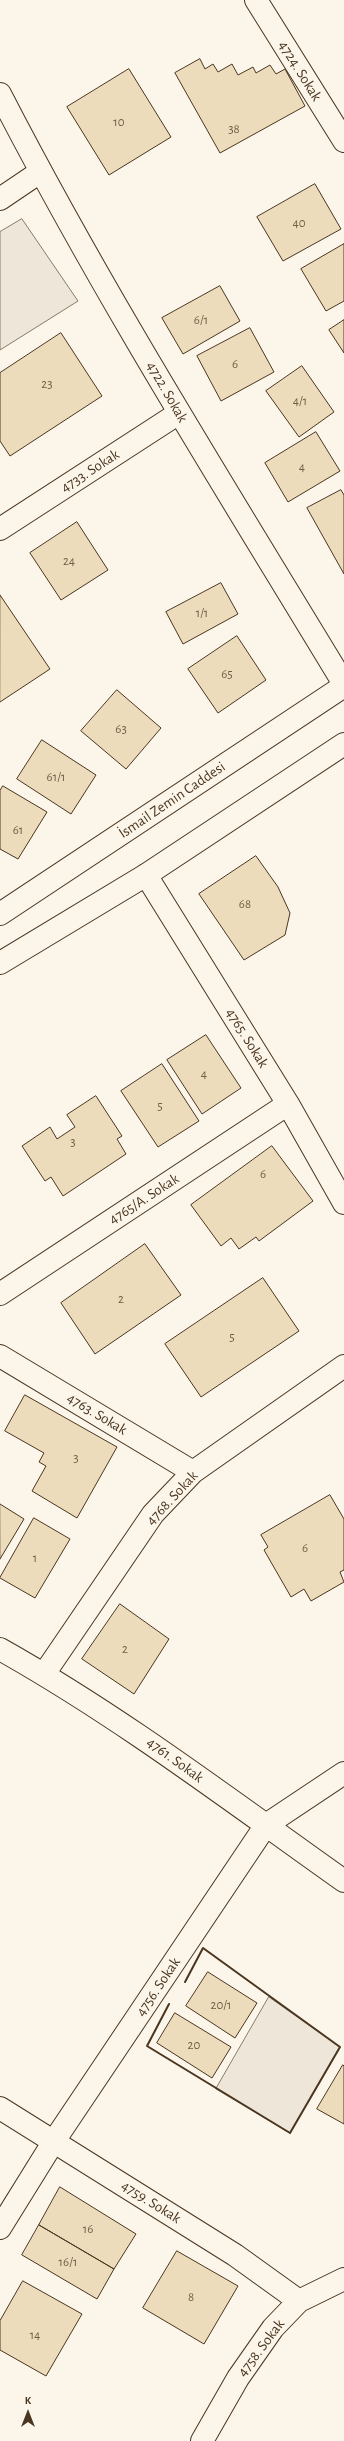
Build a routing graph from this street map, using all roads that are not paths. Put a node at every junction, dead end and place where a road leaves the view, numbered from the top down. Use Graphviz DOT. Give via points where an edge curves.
graph roads {
  1 [pos="256,0"];
  2 [pos="0,94"];
  3 [pos="344,142"];
  4 [pos="40,172"];
  5 [pos="0,199"];
  6 [pos="179,413"];
  7 [pos="0,529"];
  8 [pos="344,685"];
  9 [pos="344,744"];
  10 [pos="146,876"];
  11 [pos="0,914"];
  12 [pos="0,963"];
  13 [pos="288,1104"];
  14 [pos="344,1203"];
  15 [pos="0,1294"];
  16 [pos="0,1356"];
  17 [pos="344,1366"];
  18 [pos="193,1472"];
  19 [pos="0,1649"];
  20 [pos="44,1674"];
  21 [pos="344,1773"];
  22 [pos="266,1825"];
  23 [pos="344,1881"];
  24 [pos="0,2108"];
  25 [pos="54,2141"];
  26 [pos="0,2228"];
  27 [pos="344,2279"];
  28 [pos="299,2301"];
  29 [pos="202,2441"];
  1 -- 3 [label="street, 4724. Sokak"];
  2 -- 4 [label="street, 4722. Sokak"];
  4 -- 5 [label="street"];
  4 -- 6 [label="street, 4722. Sokak"];
  6 -- 7 [label="street, 4733. Sokak"];
  6 -- 8 [label="street, 4722. Sokak"];
  8 -- 11 [label="street, İsmail Zemin Caddesi"];
  9 -- 10 [label="street"];
  10 -- 12 [label="street"];
  10 -- 13 [label="street, 4765. Sokak"];
  13 -- 14 [label="street, 4765. Sokak"];
  13 -- 15 [label="street, 4765/A. Sokak"];
  16 -- 18 [label="street, 4763. Sokak"];
  17 -- 18 [label="street, 4768. Sokak"];
  18 -- 20 [label="street, 4768. Sokak" via="153,1514"];
  19 -- 20 [label="street, 4761. Sokak"];
  20 -- 22 [label="street, 4761. Sokak" via="130,1728"];
  21 -- 22 [label="street, 4756. Sokak"];
  22 -- 23 [label="street, 4761. Sokak"];
  22 -- 25 [label="street, 4756. Sokak"];
  24 -- 25 [label="street, 4759. Sokak"];
  25 -- 26 [label="street, 4756. Sokak"];
  25 -- 28 [label="street, 4759. Sokak" via="235,2255"];
  27 -- 28 [label="street, 4758. Sokak"];
  28 -- 29 [label="street, 4758. Sokak" via="273,2328 238,2378"];
}
